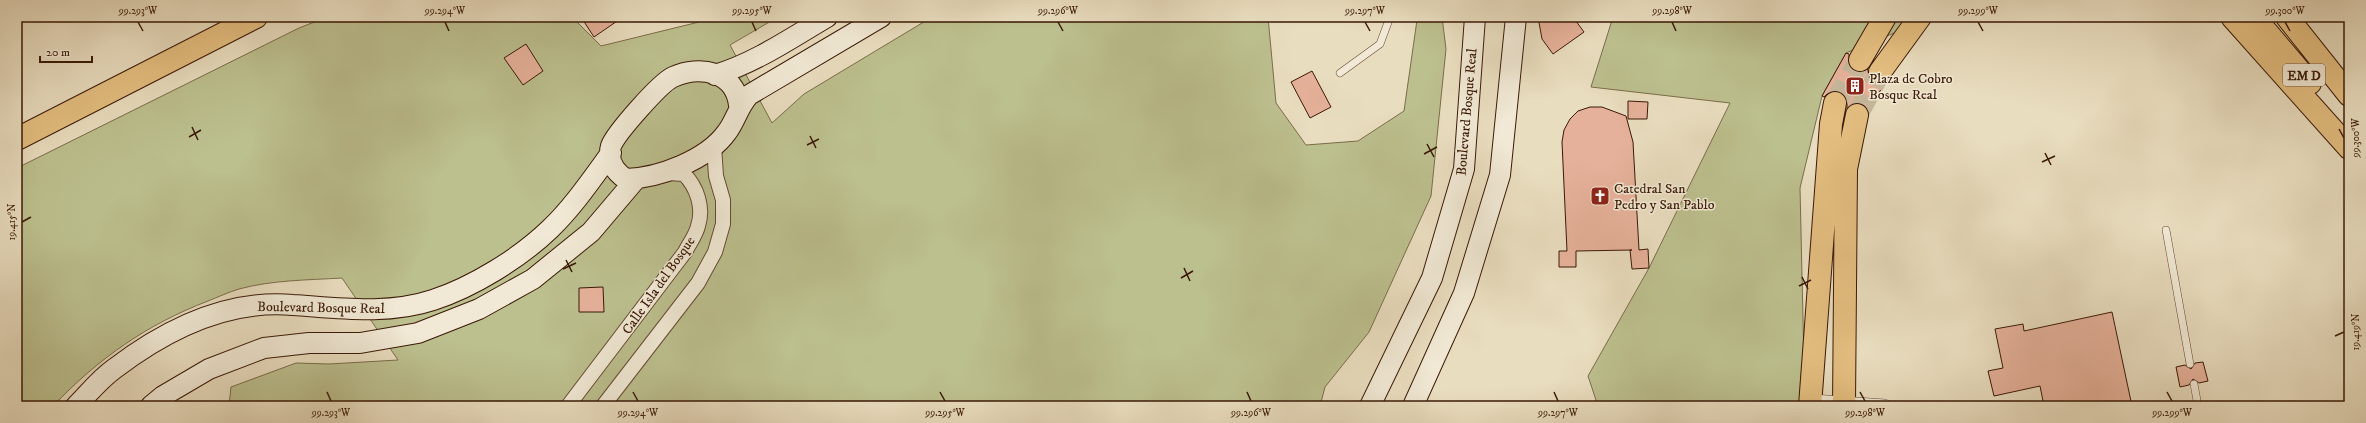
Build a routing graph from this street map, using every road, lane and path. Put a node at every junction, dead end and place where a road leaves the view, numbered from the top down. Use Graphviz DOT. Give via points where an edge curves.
graph roads {
  1 [pos="256,17"];
  2 [pos="827,17"];
  3 [pos="882,17"];
  4 [pos="1390,17"];
  5 [pos="1475,17"];
  6 [pos="1516,17"];
  7 [pos="1885,17"];
  8 [pos="1920,17"];
  9 [pos="2232,17"];
  10 [pos="2254,17"];
  11 [pos="2287,17"];
  12 [pos="2303,36"];
  13 [pos="1860,60"];
  14 [pos="2349,69"];
  15 [pos="1880,72"];
  16 [pos="1340,73"];
  17 [pos="715,75"];
  18 [pos="2349,95"];
  19 [pos="1835,103"];
  20 [pos="739,106"];
  21 [pos="1857,115"];
  22 [pos="2349,137"];
  23 [pos="17,139"];
  24 [pos="714,146"];
  25 [pos="2349,148"];
  26 [pos="611,153"];
  27 [pos="1837,170"];
  28 [pos="662,173"];
  29 [pos="636,179"];
  30 [pos="2166,230"];
  31 [pos="2190,364"];
  32 [pos="2194,384"];
  33 [pos="1810,402"];
  34 [pos="1844,403"];
  35 [pos="76,406"];
  36 [pos="151,406"];
  37 [pos="568,406"];
  38 [pos="603,406"];
  39 [pos="1370,406"];
  40 [pos="1413,406"];
  41 [pos="1891,406"];
  42 [pos="2198,406"];
  1 -- 23 [label="main road"];
  2 -- 17 [label="street" via="762,55"];
  3 -- 20 [label="street" via="749,95"];
  4 -- 16 [label="lane" via="1380,44"];
  5 -- 39 [label="street, Boulevard Bosque Real" via="1464,170 1432,278"];
  6 -- 40 [label="street" via="1500,175 1464,293"];
  7 -- 13 [label="main road"];
  8 -- 15 [label="main road"];
  9 -- 25 [label="main road"];
  10 -- 22 [label="main road, EM D" via="2327,104"];
  11 -- 12 [label="main road, EM D"];
  12 -- 14 [label="main road"];
  12 -- 18 [label="main road, EM D"];
  17 -- 20 [label="street" via="733,86 738,95"];
  17 -- 26 [label="street, Boulevard Bosque Real" via="703,70 671,78 653,94 617,136 611,146"];
  19 -- 27 [label="main road" via="1831,124"];
  20 -- 24 [label="street" via="735,120"];
  21 -- 27 [label="main road"];
  24 -- 28 [label="street" via="680,167"];
  24 -- 38 [label="street, Calle Isla del Bosque" via="716,176 723,200 723,224 715,252 698,283"];
  26 -- 29 [label="street" via="616,172 626,179"];
  26 -- 35 [label="street, Boulevard Bosque Real" via="550,229 517,256 486,276 433,300 392,308 345,310 291,304 236,307 190,323 152,343 113,369"];
  27 -- 33 [label="main road"];
  27 -- 34 [label="main road"];
  28 -- 29 [label="street"];
  28 -- 37 [label="street, Calle Isla del Bosque" via="684,174 693,183 699,202 698,226 685,252"];
  29 -- 36 [label="street" via="585,237 533,279 478,310 418,334 360,343 309,343 264,348 209,369"];
  30 -- 31 [label="lane"];
  32 -- 42 [label="lane"];
  33 -- 34 [label="lane"];
  34 -- 41 [label="lane" via="1885,403"];
}
